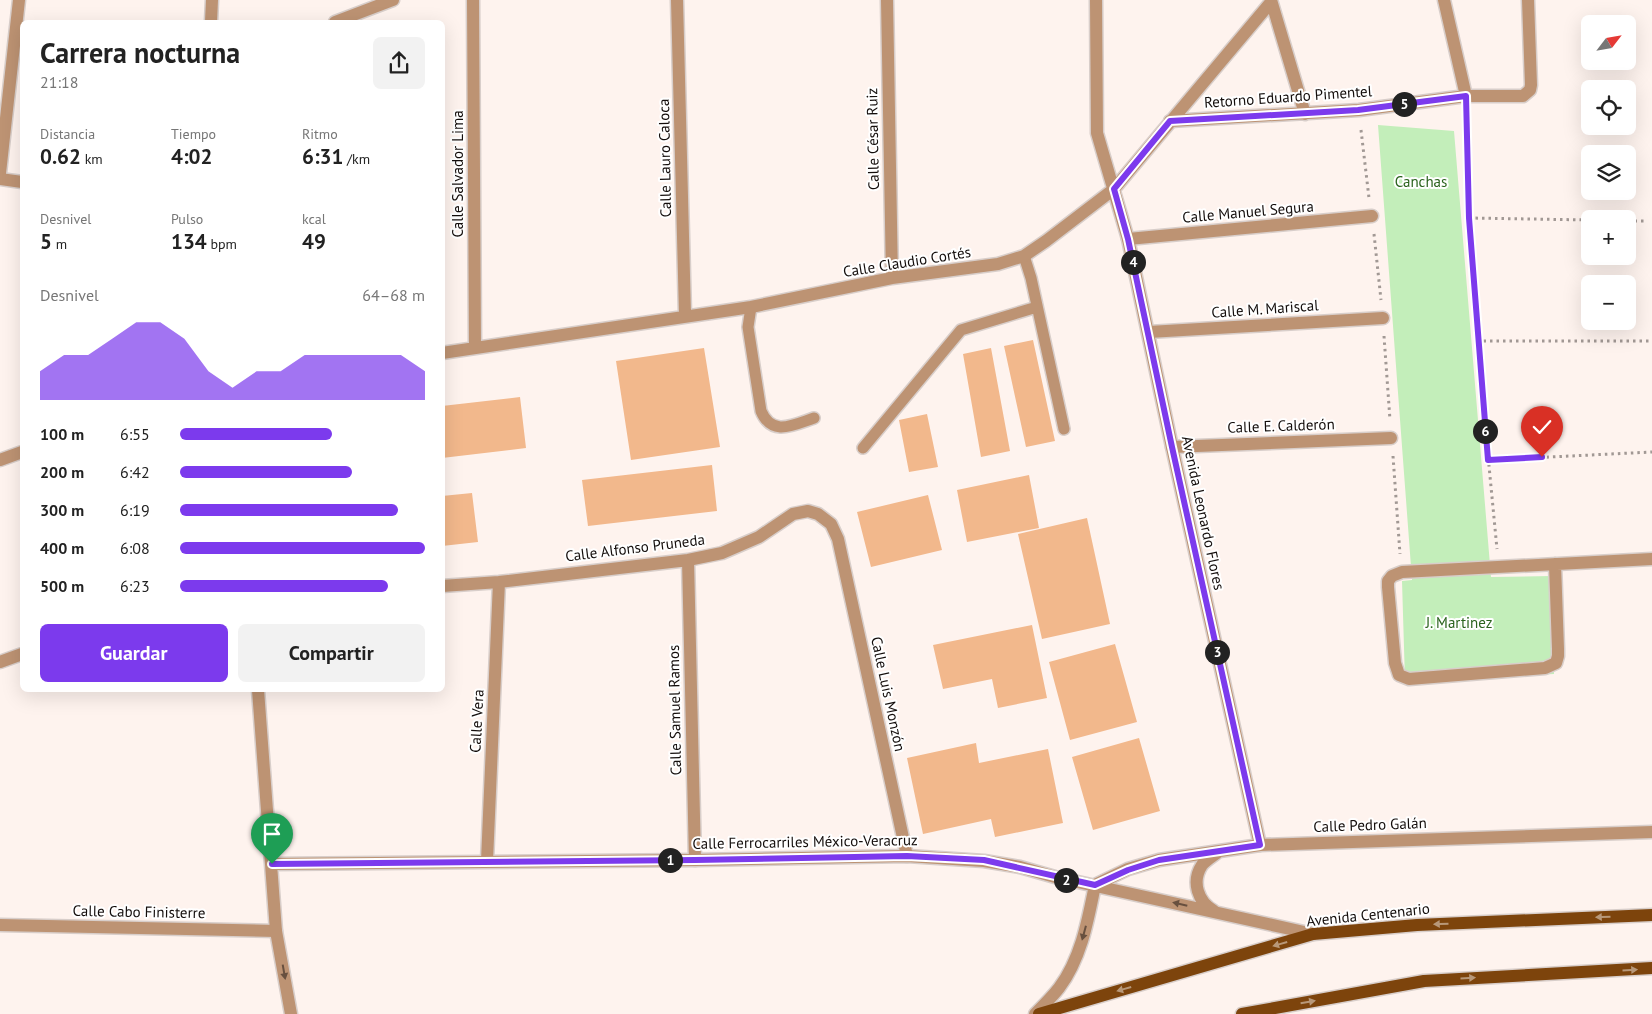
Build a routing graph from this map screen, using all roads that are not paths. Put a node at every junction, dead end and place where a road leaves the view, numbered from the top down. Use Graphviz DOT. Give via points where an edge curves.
graph roads {
  1 [pos="19,0"];
  2 [pos="212,0"];
  3 [pos="393,0"];
  4 [pos="473,0"];
  5 [pos="677,0"];
  6 [pos="886,0"];
  7 [pos="1096,0"];
  8 [pos="1444,0"];
  9 [pos="1528,0"];
  10 [pos="1271,1"];
  11 [pos="211,20"];
  12 [pos="340,20"];
  13 [pos="1466,96"];
  14 [pos="1305,114"];
  15 [pos="1170,121"];
  16 [pos="0,172"];
  17 [pos="0,179"];
  18 [pos="20,182"];
  19 [pos="1114,189"];
  20 [pos="1372,216"];
  21 [pos="1128,239"];
  22 [pos="1024,256"];
  23 [pos="892,278"];
  24 [pos="751,307"];
  25 [pos="1037,307"];
  26 [pos="685,316"];
  27 [pos="1383,318"];
  28 [pos="1149,332"];
  29 [pos="475,348"];
  30 [pos="445,353"];
  31 [pos="814,418"];
  32 [pos="1064,429"];
  33 [pos="1391,438"];
  34 [pos="1172,447"];
  35 [pos="863,448"];
  36 [pos="20,453"];
  37 [pos="0,460"];
  38 [pos="838,540"];
  39 [pos="1652,559"];
  40 [pos="688,560"];
  41 [pos="1555,564"];
  42 [pos="499,582"];
  43 [pos="445,586"];
  44 [pos="20,655"];
  45 [pos="0,662"];
  46 [pos="258,692"];
  47 [pos="1652,832"];
  48 [pos="1260,845"];
  49 [pos="1220,851"];
  50 [pos="907,856"];
  51 [pos="695,860"];
  52 [pos="486,861"];
  53 [pos="272,864"];
  54 [pos="1095,885"];
  55 [pos="1221,914"];
  56 [pos="1652,915"];
  57 [pos="0,925"];
  58 [pos="276,931"];
  59 [pos="1313,934"];
  60 [pos="1652,968"];
  61 [pos="290,1014"];
  62 [pos="1037,1014"];
  63 [pos="1246,1014"];
  1 -- 16 [label="street"];
  2 -- 11 [label="street"];
  3 -- 12 [label="street"];
  4 -- 29 [label="street, Calle Salvador Lima"];
  5 -- 26 [label="street, Calle Lauro Caloca"];
  6 -- 23 [label="street, Calle César Ruiz"];
  7 -- 19 [label="street, Avenida Leonardo Flores" via="1097,133"];
  8 -- 13 [label="street"];
  9 -- 13 [label="street, Retorno Eduardo Pimentel" via="1530,90 1523,96"];
  10 -- 14 [label="street"];
  10 -- 15 [label="street, Calle Claudio Cortés"];
  13 -- 14 [label="street, Retorno Eduardo Pimentel"];
  14 -- 15 [label="street, Retorno Eduardo Pimentel"];
  15 -- 19 [label="street, Calle Claudio Cortés"];
  17 -- 18 [label="street"];
  19 -- 21 [label="street, Avenida Leonardo Flores"];
  19 -- 22 [label="street, Calle Claudio Cortés"];
  20 -- 21 [label="street, Calle Manuel Segura"];
  21 -- 28 [label="street, Avenida Leonardo Flores"];
  22 -- 23 [label="street, Calle Claudio Cortés" via="998,264"];
  22 -- 25 [label="lane"];
  23 -- 24 [label="street, Calle Claudio Cortés"];
  24 -- 26 [label="street, Calle Claudio Cortés"];
  24 -- 31 [label="lane" via="748,326 764,419 770,425 787,427"];
  25 -- 32 [label="lane"];
  25 -- 35 [label="lane" via="961,330"];
  26 -- 29 [label="street, Calle Claudio Cortés"];
  27 -- 28 [label="street, Calle M. Mariscal"];
  28 -- 34 [label="street, Avenida Leonardo Flores"];
  29 -- 30 [label="street, Calle Claudio Cortés"];
  33 -- 34 [label="street, Calle E. Calderón"];
  34 -- 48 [label="street, Avenida Leonardo Flores"];
  36 -- 37 [label="street"];
  38 -- 40 [label="street, Calle Alfonso Pruneda" via="831,524 808,511 793,514 759,537 722,553"];
  38 -- 50 [label="street, Calle Luis Monzón"];
  39 -- 41 [label="street"];
  40 -- 42 [label="street, Calle Alfonso Pruneda"];
  40 -- 51 [label="street, Calle Samuel Ramos"];
  41 -- 41 [label="street" via="1556,663 1545,668 1409,680 1399,675 1388,587 1392,576 1402,572"];
  42 -- 43 [label="street, Calle Alfonso Pruneda"];
  42 -- 52 [label="street, Calle Vera"];
  44 -- 45 [label="street"];
  46 -- 53 [label="street"];
  47 -- 48 [label="street, Calle Pedro Galán"];
  48 -- 49 [label="street, Calle Pedro Galán"];
  49 -- 54 [label="street, Calle Pedro Galán" via="1159,860"];
  49 -- 55 [label="street" via="1203,864 1196,882 1197,891 1206,906"];
  50 -- 51 [label="street, Calle Ferrocarriles México-Veracruz"];
  50 -- 54 [label="street, Calle Ferrocarriles México-Veracruz" via="984,860"];
  51 -- 52 [label="street, Calle Ferrocarriles México-Veracruz"];
  52 -- 53 [label="street, Calle Ferrocarriles México-Veracruz"];
  53 -- 58 [label="street"];
  55 -- 54 [label="street, Calle Ferrocarriles México-Veracruz, one-way"];
  54 -- 62 [label="street, one-way" via="1082,942 1072,966 1060,988"];
  55 -- 59 [label="street, Calle Ferrocarriles México-Veracruz"];
  56 -- 59 [label="main road, Avenida Centenario, one-way" via="1416,925"];
  57 -- 58 [label="street, Calle Cabo Finisterre"];
  58 -- 61 [label="street, one-way"];
  59 -- 62 [label="main road, Avenida Centenario, one-way"];
  63 -- 60 [label="main road, one-way" via="1424,981"];
}
